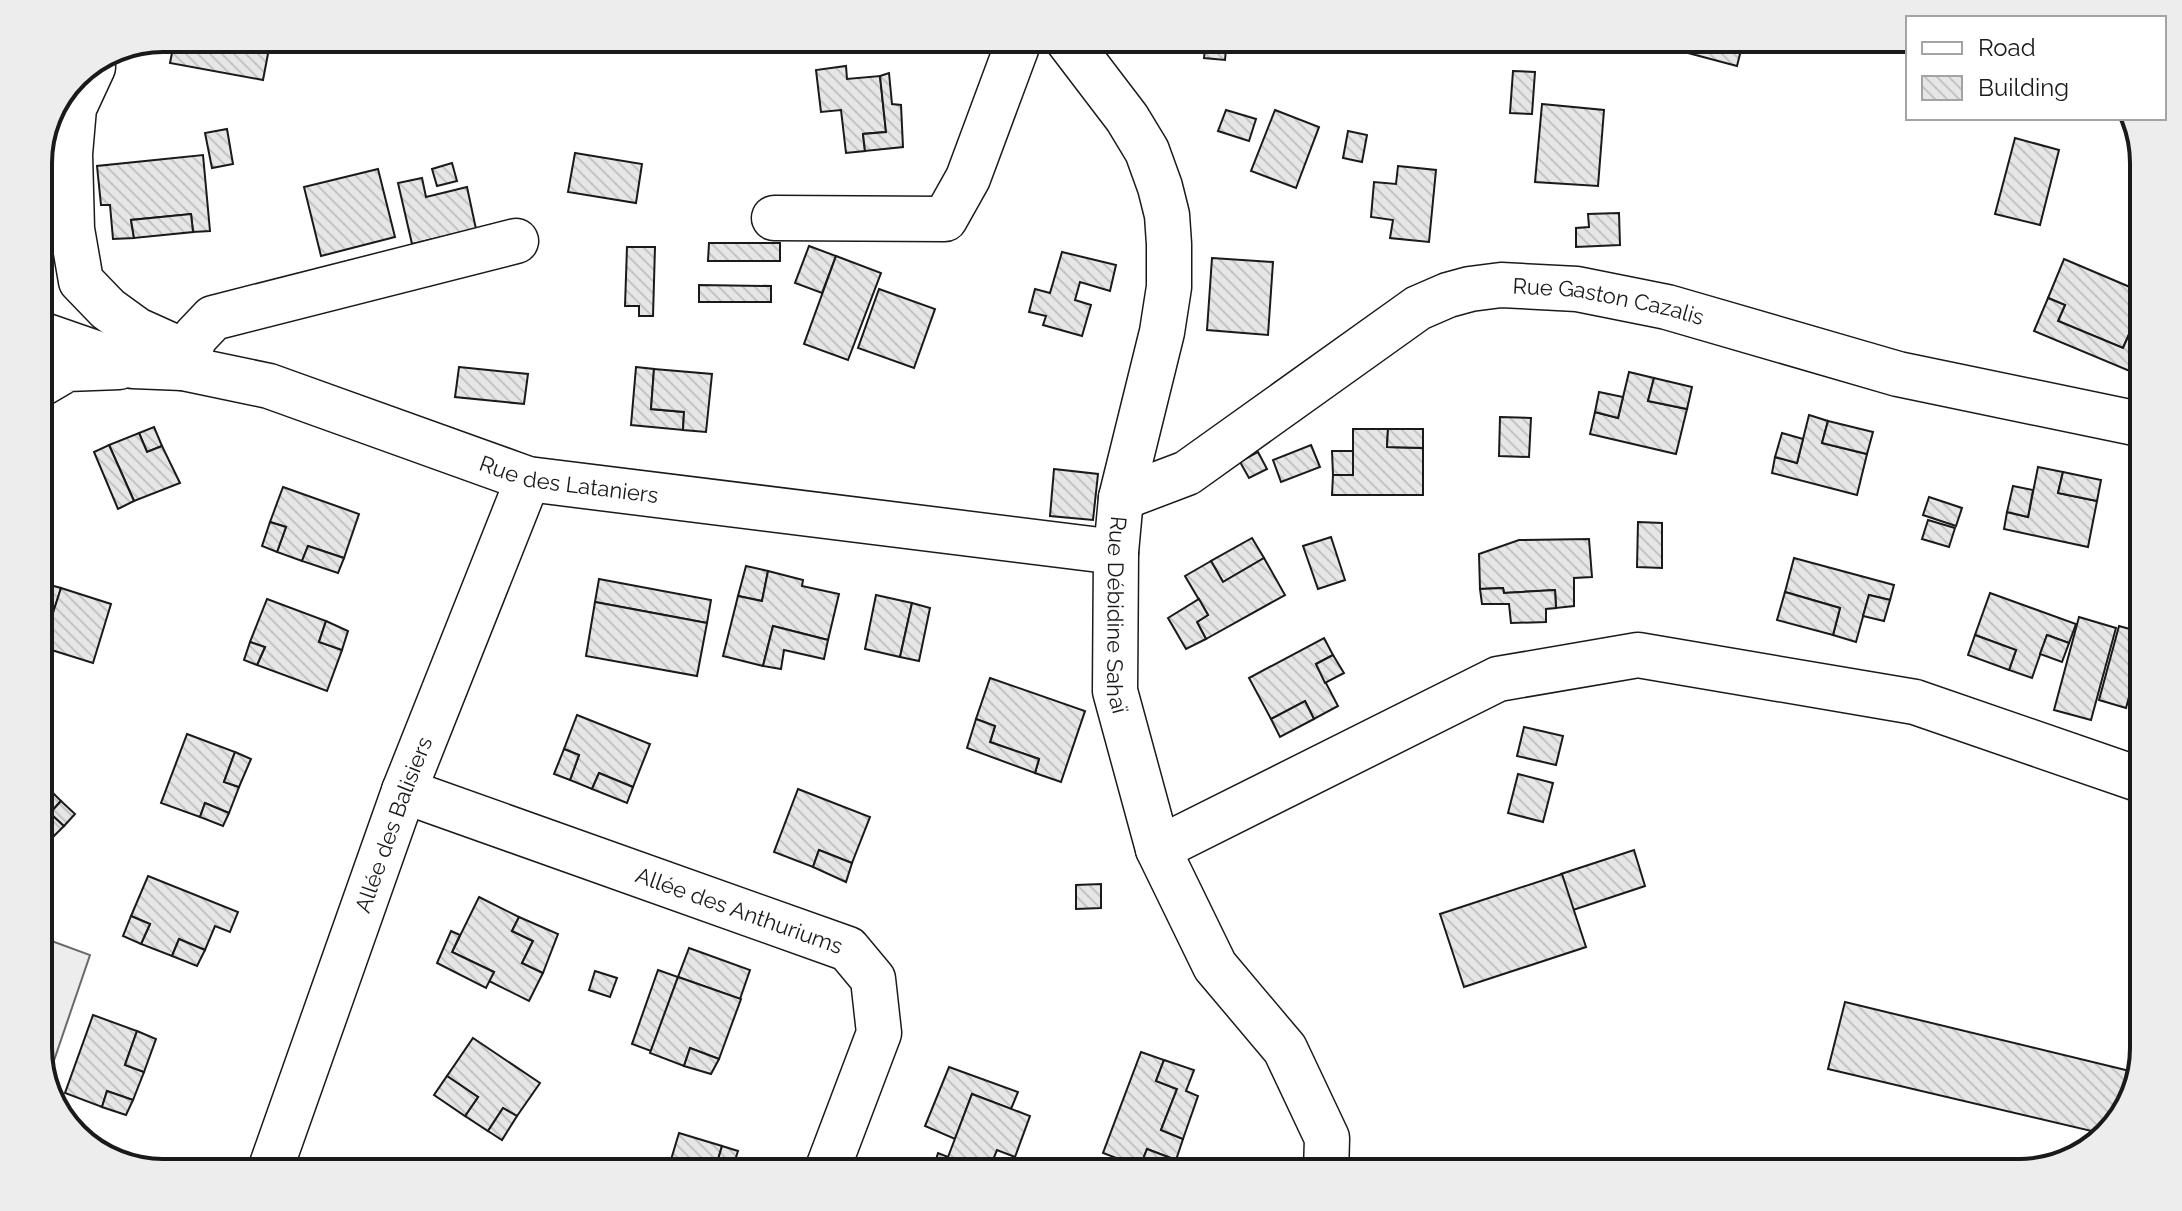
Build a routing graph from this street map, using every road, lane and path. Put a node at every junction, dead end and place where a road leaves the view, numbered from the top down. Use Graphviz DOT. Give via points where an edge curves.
graph roads {
  1 [pos="1015,52"];
  2 [pos="1077,52"];
  3 [pos="85,84"];
  4 [pos="774,218"];
  5 [pos="516,241"];
  6 [pos="52,338"];
  7 [pos="185,361"];
  8 [pos="133,366"];
  9 [pos="52,378"];
  10 [pos="2130,422"];
  11 [pos="528,479"];
  12 [pos="1121,498"];
  13 [pos="1116,552"];
  14 [pos="2130,776"];
  15 [pos="404,791"];
  16 [pos="1158,849"];
  17 [pos="274,1159"];
  18 [pos="831,1159"];
  19 [pos="1326,1159"];
  1 -- 4 [label="street" via="968,178 945,219"];
  2 -- 12 [label="street, Rue Débidine Sahaï" via="1147,151 1167,215 1169,287 1162,332"];
  3 -- 7 [label="street" via="74,108 70,154 72,229 81,281 108,309"];
  5 -- 7 [label="street" via="213,318 195,337"];
  6 -- 8 [label="street, Rue des Lataniers"];
  7 -- 8 [label="street, Rue des Lataniers"];
  7 -- 11 [label="street, Rue des Lataniers"];
  8 -- 9 [label="street" via="67,369"];
  10 -- 12 [label="street, Rue Gaston Cazalis" via="1898,374 1622,297 1501,285 1448,295 1418,308 1187,473"];
  11 -- 13 [label="street, Rue des Lataniers"];
  11 -- 15 [label="street, Allée des Balisiers"];
  12 -- 13 [label="street, Rue Débidine Sahaï"];
  13 -- 16 [label="street, Rue Débidine Sahaï" via="1115,691"];
  14 -- 16 [label="street" via="1915,702 1638,655 1498,679"];
  15 -- 17 [label="street, Allée des Balisiers"];
  15 -- 18 [label="street, Allée des Anthuriums" via="848,949 873,979 879,1033"];
  16 -- 19 [label="street, Rue Débidine Sahaï" via="1215,966 1285,1049 1327,1138"];
}
